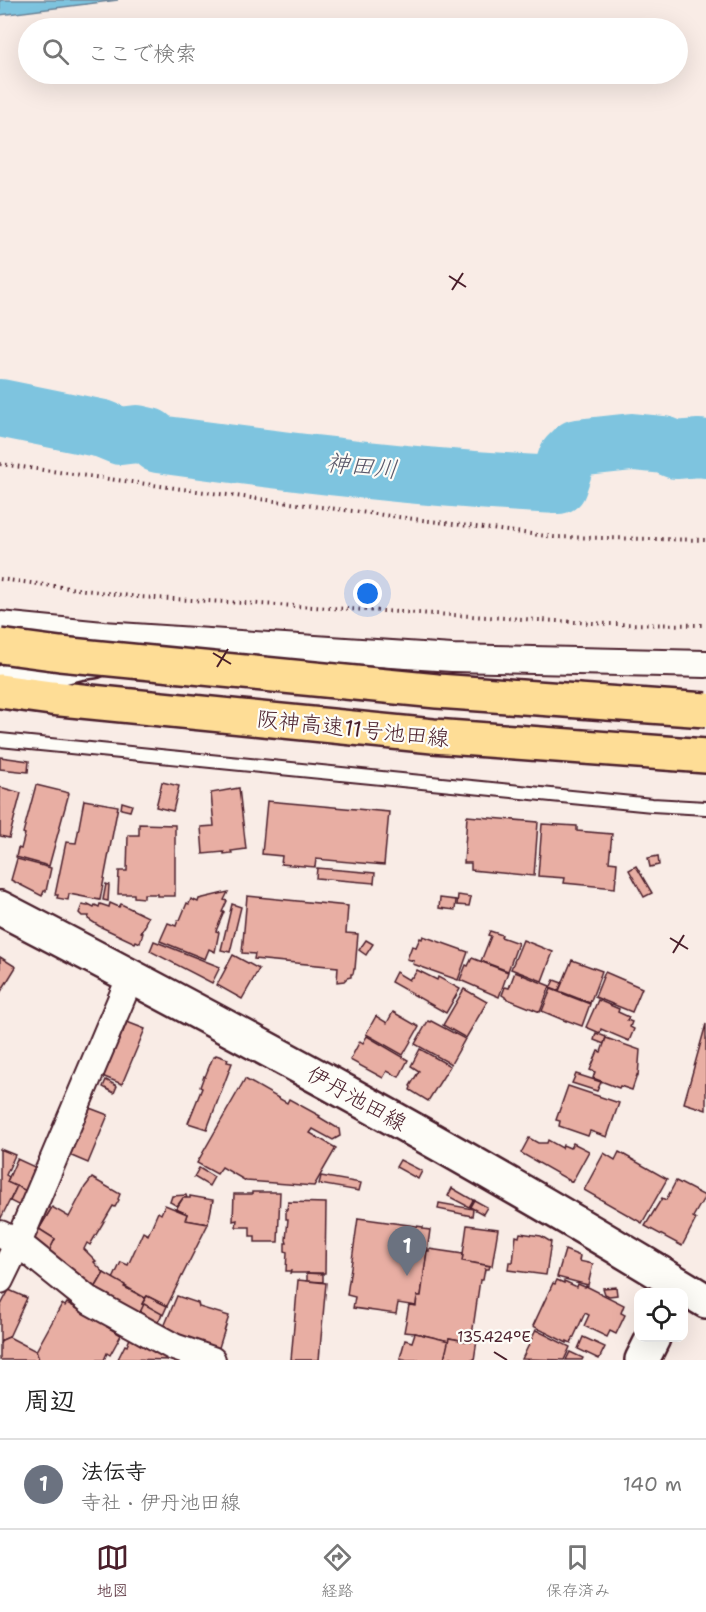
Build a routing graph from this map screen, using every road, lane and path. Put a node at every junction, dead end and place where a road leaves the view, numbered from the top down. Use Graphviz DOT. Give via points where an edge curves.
graph roads {
  1 [pos="0,464"];
  2 [pos="706,540"];
  3 [pos="0,579"];
  4 [pos="0,625"];
  5 [pos="706,625"];
  6 [pos="0,646"];
  7 [pos="706,664"];
  8 [pos="0,683"];
  9 [pos="0,691"];
  10 [pos="706,700"];
  11 [pos="706,710"];
  12 [pos="0,740"];
  13 [pos="706,756"];
  14 [pos="706,808"];
  15 [pos="0,908"];
  16 [pos="131,976"];
  17 [pos="9,1239"];
  18 [pos="0,1280"];
  19 [pos="680,1288"];
  20 [pos="651,1342"];
  21 [pos="212,1360"];
  22 [pos="642,1360"];
  1 -- 2 [label="path" via="554,537"];
  3 -- 5 [label="path" via="138,597 610,624"];
  4 -- 7 [label="street" via="453,658"];
  6 -- 11 [label="highway, 阪神高速11号池田線, bridge" via="437,691"];
  8 -- 10 [label="main road" via="78,663 129,658 267,678 451,691"];
  9 -- 13 [label="highway, 阪神高速11号池田線" via="433,736"];
  12 -- 14 [label="lane"];
  15 -- 16 [label="main road, 伊丹池田線"];
  16 -- 17 [label="street"];
  16 -- 19 [label="main road, 伊丹池田線" via="327,1081 614,1245"];
  17 -- 18 [label="street"];
  17 -- 21 [label="street" via="90,1301 174,1347"];
  20 -- 22 [label="main road"];
}
